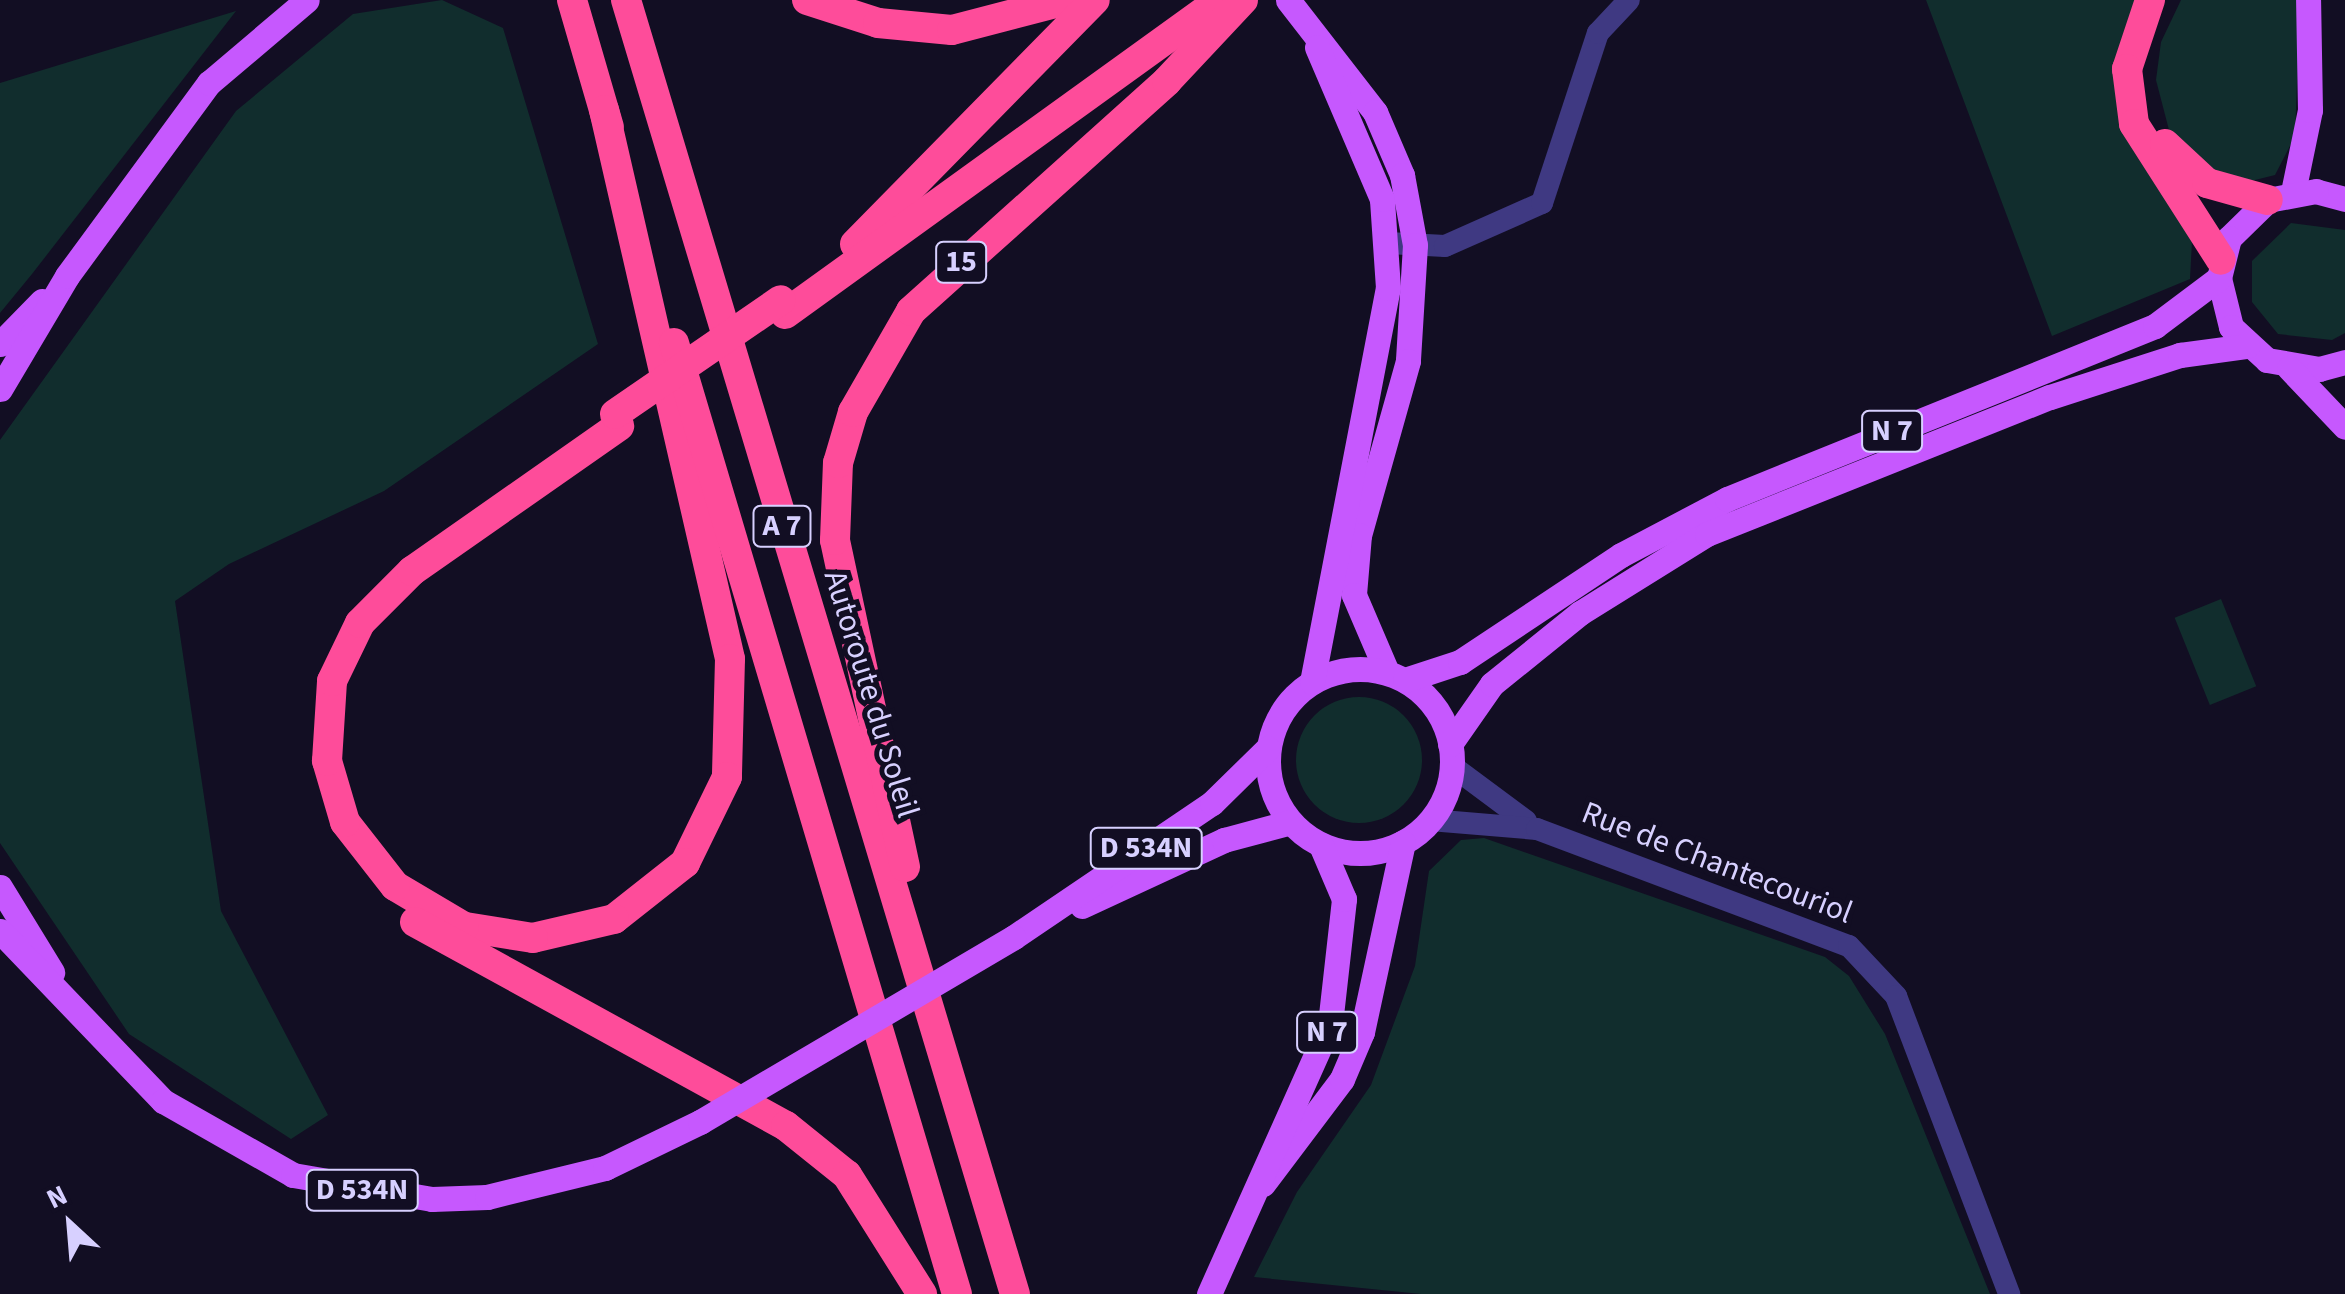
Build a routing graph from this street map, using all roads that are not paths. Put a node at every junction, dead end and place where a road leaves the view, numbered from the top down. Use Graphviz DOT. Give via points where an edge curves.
graph roads {
  1 [pos="306,0"];
  2 [pos="572,0"];
  3 [pos="626,0"];
  4 [pos="807,0"];
  5 [pos="1066,0"];
  6 [pos="1094,0"];
  7 [pos="1288,0"];
  8 [pos="1629,0"];
  9 [pos="2150,0"];
  10 [pos="2173,0"];
  11 [pos="2308,0"];
  12 [pos="1232,3"];
  13 [pos="1307,24"];
  14 [pos="604,110"];
  15 [pos="2280,196"];
  16 [pos="2345,199"];
  17 [pos="1388,244"];
  18 [pos="1415,245"];
  19 [pos="2220,269"];
  20 [pos="67,276"];
  21 [pos="783,307"];
  22 [pos="0,344"];
  23 [pos="2248,346"];
  24 [pos="2345,362"];
  25 [pos="2289,368"];
  26 [pos="0,389"];
  27 [pos="617,420"];
  28 [pos="2345,427"];
  29 [pos="1396,676"];
  30 [pos="1312,682"];
  31 [pos="1268,748"];
  32 [pos="1451,755"];
  33 [pos="1430,820"];
  34 [pos="1291,822"];
  35 [pos="1538,828"];
  36 [pos="1403,842"];
  37 [pos="1322,845"];
  38 [pos="0,887"];
  39 [pos="0,931"];
  40 [pos="1014,937"];
  41 [pos="72,1006"];
  42 [pos="944,1050"];
  43 [pos="1242,1206"];
  44 [pos="922,1294"];
  45 [pos="957,1294"];
  46 [pos="1015,1294"];
  47 [pos="1209,1294"];
  48 [pos="2010,1294"];
  1 -- 20 [label="main road" via="210,83"];
  2 -- 14 [label="highway, A 7"];
  3 -- 42 [label="highway, Autoroute du Soleil / A 7"];
  4 -- 5 [label="highway" via="878,23 952,30"];
  6 -- 21 [label="highway" via="868,234"];
  7 -- 13 [label="main road"];
  8 -- 18 [label="street" via="1598,33 1553,187 1512,222 1446,246"];
  9 -- 19 [label="highway" via="2128,69 2134,124"];
  10 -- 15 [label="highway" via="2146,76 2160,134 2207,183"];
  11 -- 15 [label="main road" via="2310,110"];
  12 -- 21 [label="highway"];
  12 -- 42 [label="highway, 15" via="911,311 864,384 844,436 834,502 843,593"];
  13 -- 17 [label="main road" via="1368,156"];
  13 -- 18 [label="main road" via="1375,112 1402,175"];
  14 -- 27 [label="highway" via="730,659 727,777 685,864 614,919 533,938 464,926 394,886 345,822 327,761 332,681 360,623 412,571"];
  14 -- 45 [label="highway, A 7"];
  15 -- 16 [label="main road"];
  15 -- 19 [label="main road" via="2243,219"];
  17 -- 18 [label="street"];
  17 -- 30 [label="main road" via="1382,356 1337,522"];
  18 -- 29 [label="main road" via="1408,361 1358,535 1354,595"];
  19 -- 23 [label="main road" via="2231,327"];
  19 -- 29 [label="main road, N 7" via="2155,326 1727,499 1621,555 1460,662"];
  20 -- 22 [label="main road"];
  20 -- 26 [label="main road"];
  21 -- 27 [label="highway, bridge"];
  23 -- 25 [label="main road"];
  23 -- 32 [label="main road, N 7" via="2180,355 2050,397 1707,534 1580,613 1492,684"];
  24 -- 25 [label="main road"];
  25 -- 28 [label="main road"];
  27 -- 44 [label="highway" via="418,547 358,599 329,644 314,692 319,798 368,884 424,929 822,1153 876,1212"];
  29 -- 30 [label="main road" via="1362,668"];
  29 -- 32 [label="main road" via="1435,707"];
  30 -- 31 [label="main road" via="1276,722"];
  31 -- 34 [label="main road" via="1276,800"];
  31 -- 40 [label="main road, D 534N" via="1212,803"];
  32 -- 33 [label="main road"];
  32 -- 35 [label="street, Rue de Chantecouriol"];
  33 -- 35 [label="street, Rue de Chantecouriol"];
  33 -- 36 [label="main road"];
  34 -- 37 [label="main road"];
  34 -- 40 [label="main road, D 534N" via="1224,840"];
  35 -- 48 [label="street, Rue de Chantecouriol" via="1792,922 1876,968 1896,996"];
  36 -- 37 [label="main road" via="1348,852"];
  36 -- 43 [label="main road, N 7" via="1386,943 1342,1079"];
  37 -- 43 [label="main road, N 7" via="1344,898 1330,1024"];
  38 -- 41 [label="main road, D 534N"];
  39 -- 41 [label="main road, D 534N"];
  40 -- 41 [label="main road, D 534N, bridge" via="700,1122 546,1187 432,1199 333,1185 199,1129 124,1067"];
  42 -- 46 [label="highway, Autoroute du Soleil / A 7"];
  43 -- 47 [label="main road, N 7"];
}
